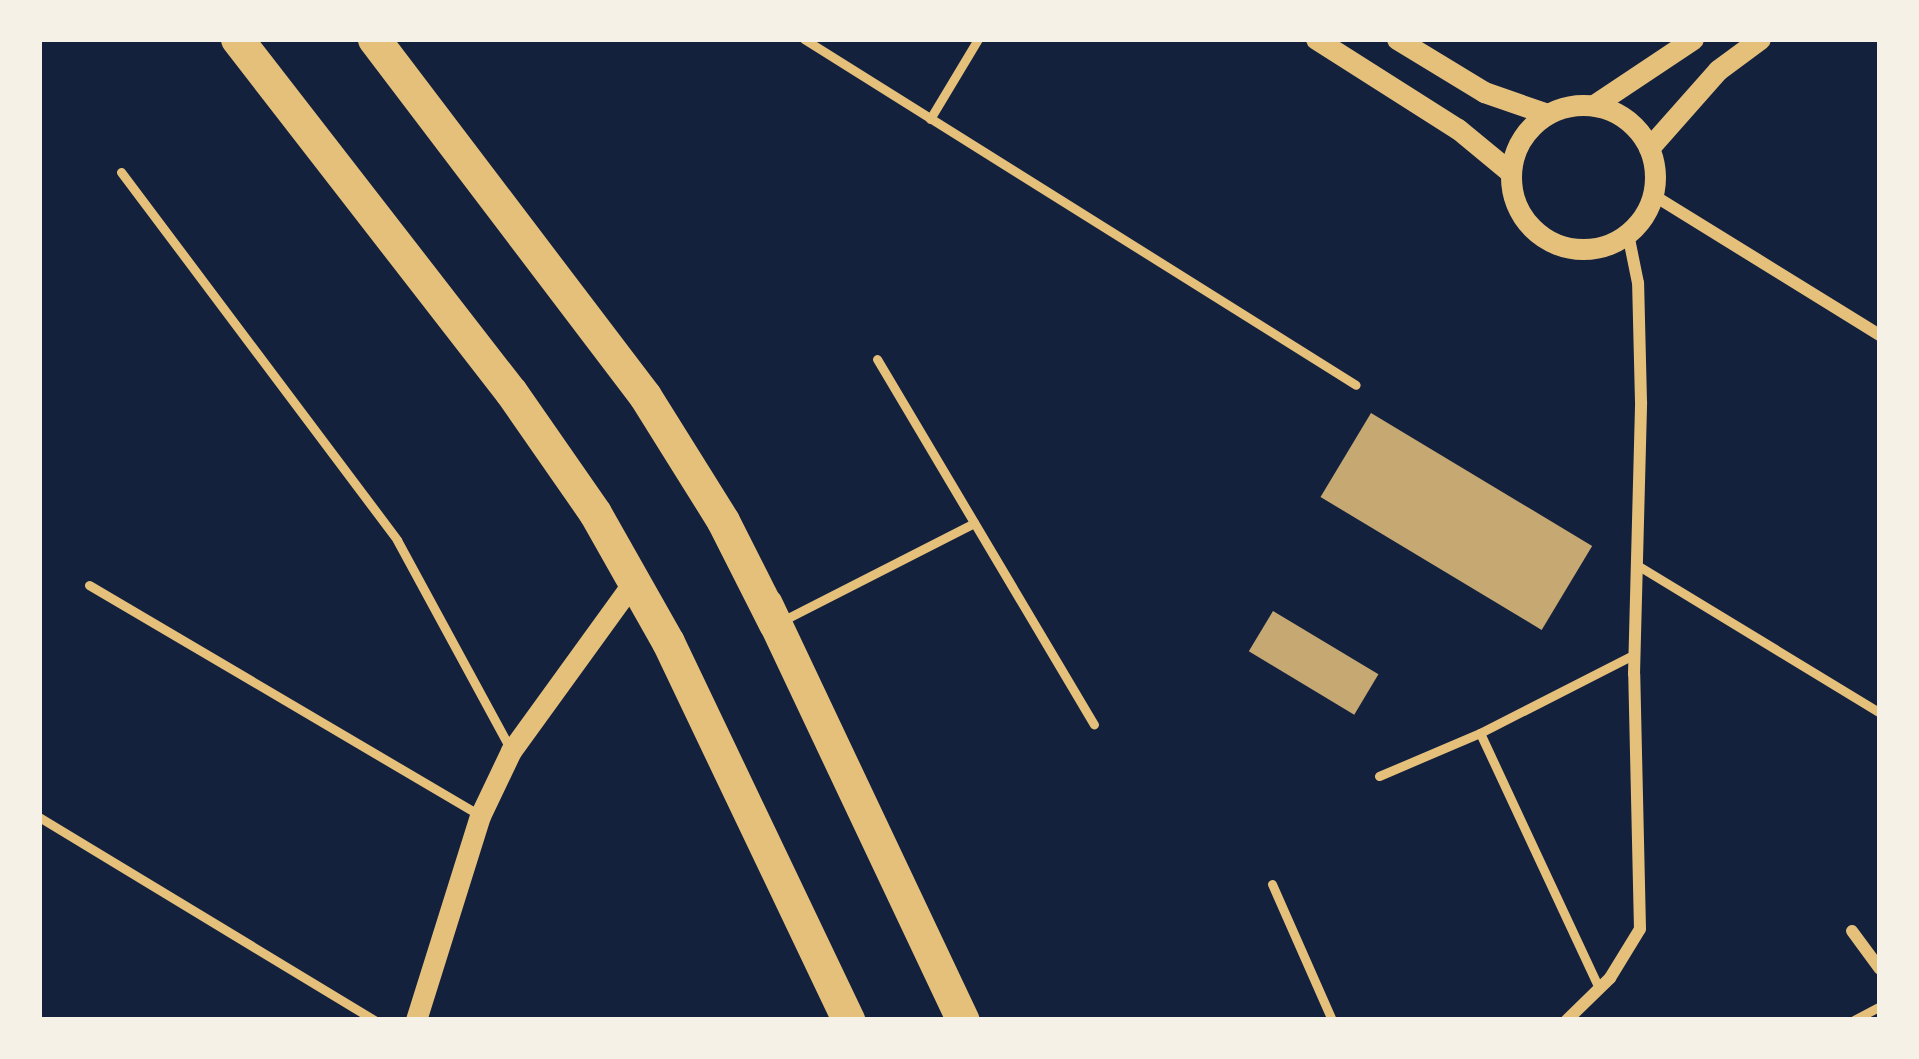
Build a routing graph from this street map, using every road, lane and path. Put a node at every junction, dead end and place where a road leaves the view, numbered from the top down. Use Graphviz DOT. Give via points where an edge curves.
graph roads {
  1 [pos="237,39"];
  2 [pos="374,39"];
  3 [pos="804,39"];
  4 [pos="978,39"];
  5 [pos="1316,39"];
  6 [pos="1397,39"];
  7 [pos="1693,39"];
  8 [pos="1760,39"];
  9 [pos="1594,105"];
  10 [pos="1547,113"];
  11 [pos="930,118"];
  12 [pos="1649,148"];
  13 [pos="121,172"];
  14 [pos="1510,172"];
  15 [pos="1653,195"];
  16 [pos="1628,234"];
  17 [pos="1880,335"];
  18 [pos="877,359"];
  19 [pos="1356,385"];
  20 [pos="974,523"];
  21 [pos="1637,566"];
  22 [pos="635,580"];
  23 [pos="89,585"];
  24 [pos="768,609"];
  25 [pos="1635,654"];
  26 [pos="1880,713"];
  27 [pos="1094,725"];
  28 [pos="1480,733"];
  29 [pos="511,751"];
  30 [pos="1379,776"];
  31 [pos="480,816"];
  32 [pos="39,817"];
  33 [pos="1273,884"];
  34 [pos="1852,931"];
  35 [pos="1880,969"];
  36 [pos="1600,988"];
  37 [pos="422,996"];
  38 [pos="1880,1006"];
  39 [pos="849,1014"];
  40 [pos="374,1020"];
  41 [pos="416,1020"];
  42 [pos="433,1020"];
  43 [pos="963,1020"];
  44 [pos="1333,1020"];
  45 [pos="1567,1020"];
  46 [pos="1854,1020"];
  1 -- 22 [label="highway" via="529,415"];
  2 -- 24 [label="highway" via="628,371"];
  3 -- 11 [label="lane"];
  4 -- 11 [label="lane"];
  5 -- 14 [label="street" via="1458,129"];
  6 -- 10 [label="street" via="1484,92"];
  7 -- 9 [label="street"];
  8 -- 12 [label="street" via="1718,70"];
  9 -- 10 [label="street"];
  9 -- 12 [label="street" via="1636,128"];
  10 -- 14 [label="street" via="1516,148"];
  11 -- 19 [label="lane"];
  12 -- 15 [label="street"];
  13 -- 29 [label="lane" via="397,540"];
  14 -- 16 [label="street" via="1522,217 1560,246 1595,248"];
  15 -- 16 [label="street"];
  15 -- 17 [label="street"];
  16 -- 21 [label="street" via="1640,355"];
  18 -- 20 [label="lane"];
  20 -- 24 [label="lane"];
  20 -- 27 [label="lane"];
  21 -- 25 [label="street"];
  21 -- 26 [label="lane"];
  22 -- 29 [label="street"];
  22 -- 39 [label="highway"];
  23 -- 31 [label="lane"];
  24 -- 43 [label="highway"];
  25 -- 28 [label="lane"];
  25 -- 36 [label="street" via="1640,929"];
  28 -- 30 [label="lane"];
  28 -- 36 [label="lane"];
  29 -- 31 [label="street"];
  31 -- 37 [label="street"];
  32 -- 40 [label="lane"];
  33 -- 44 [label="lane"];
  34 -- 35 [label="street"];
  36 -- 45 [label="street"];
  37 -- 41 [label="street"];
  37 -- 42 [label="street"];
  38 -- 46 [label="lane"];
}
